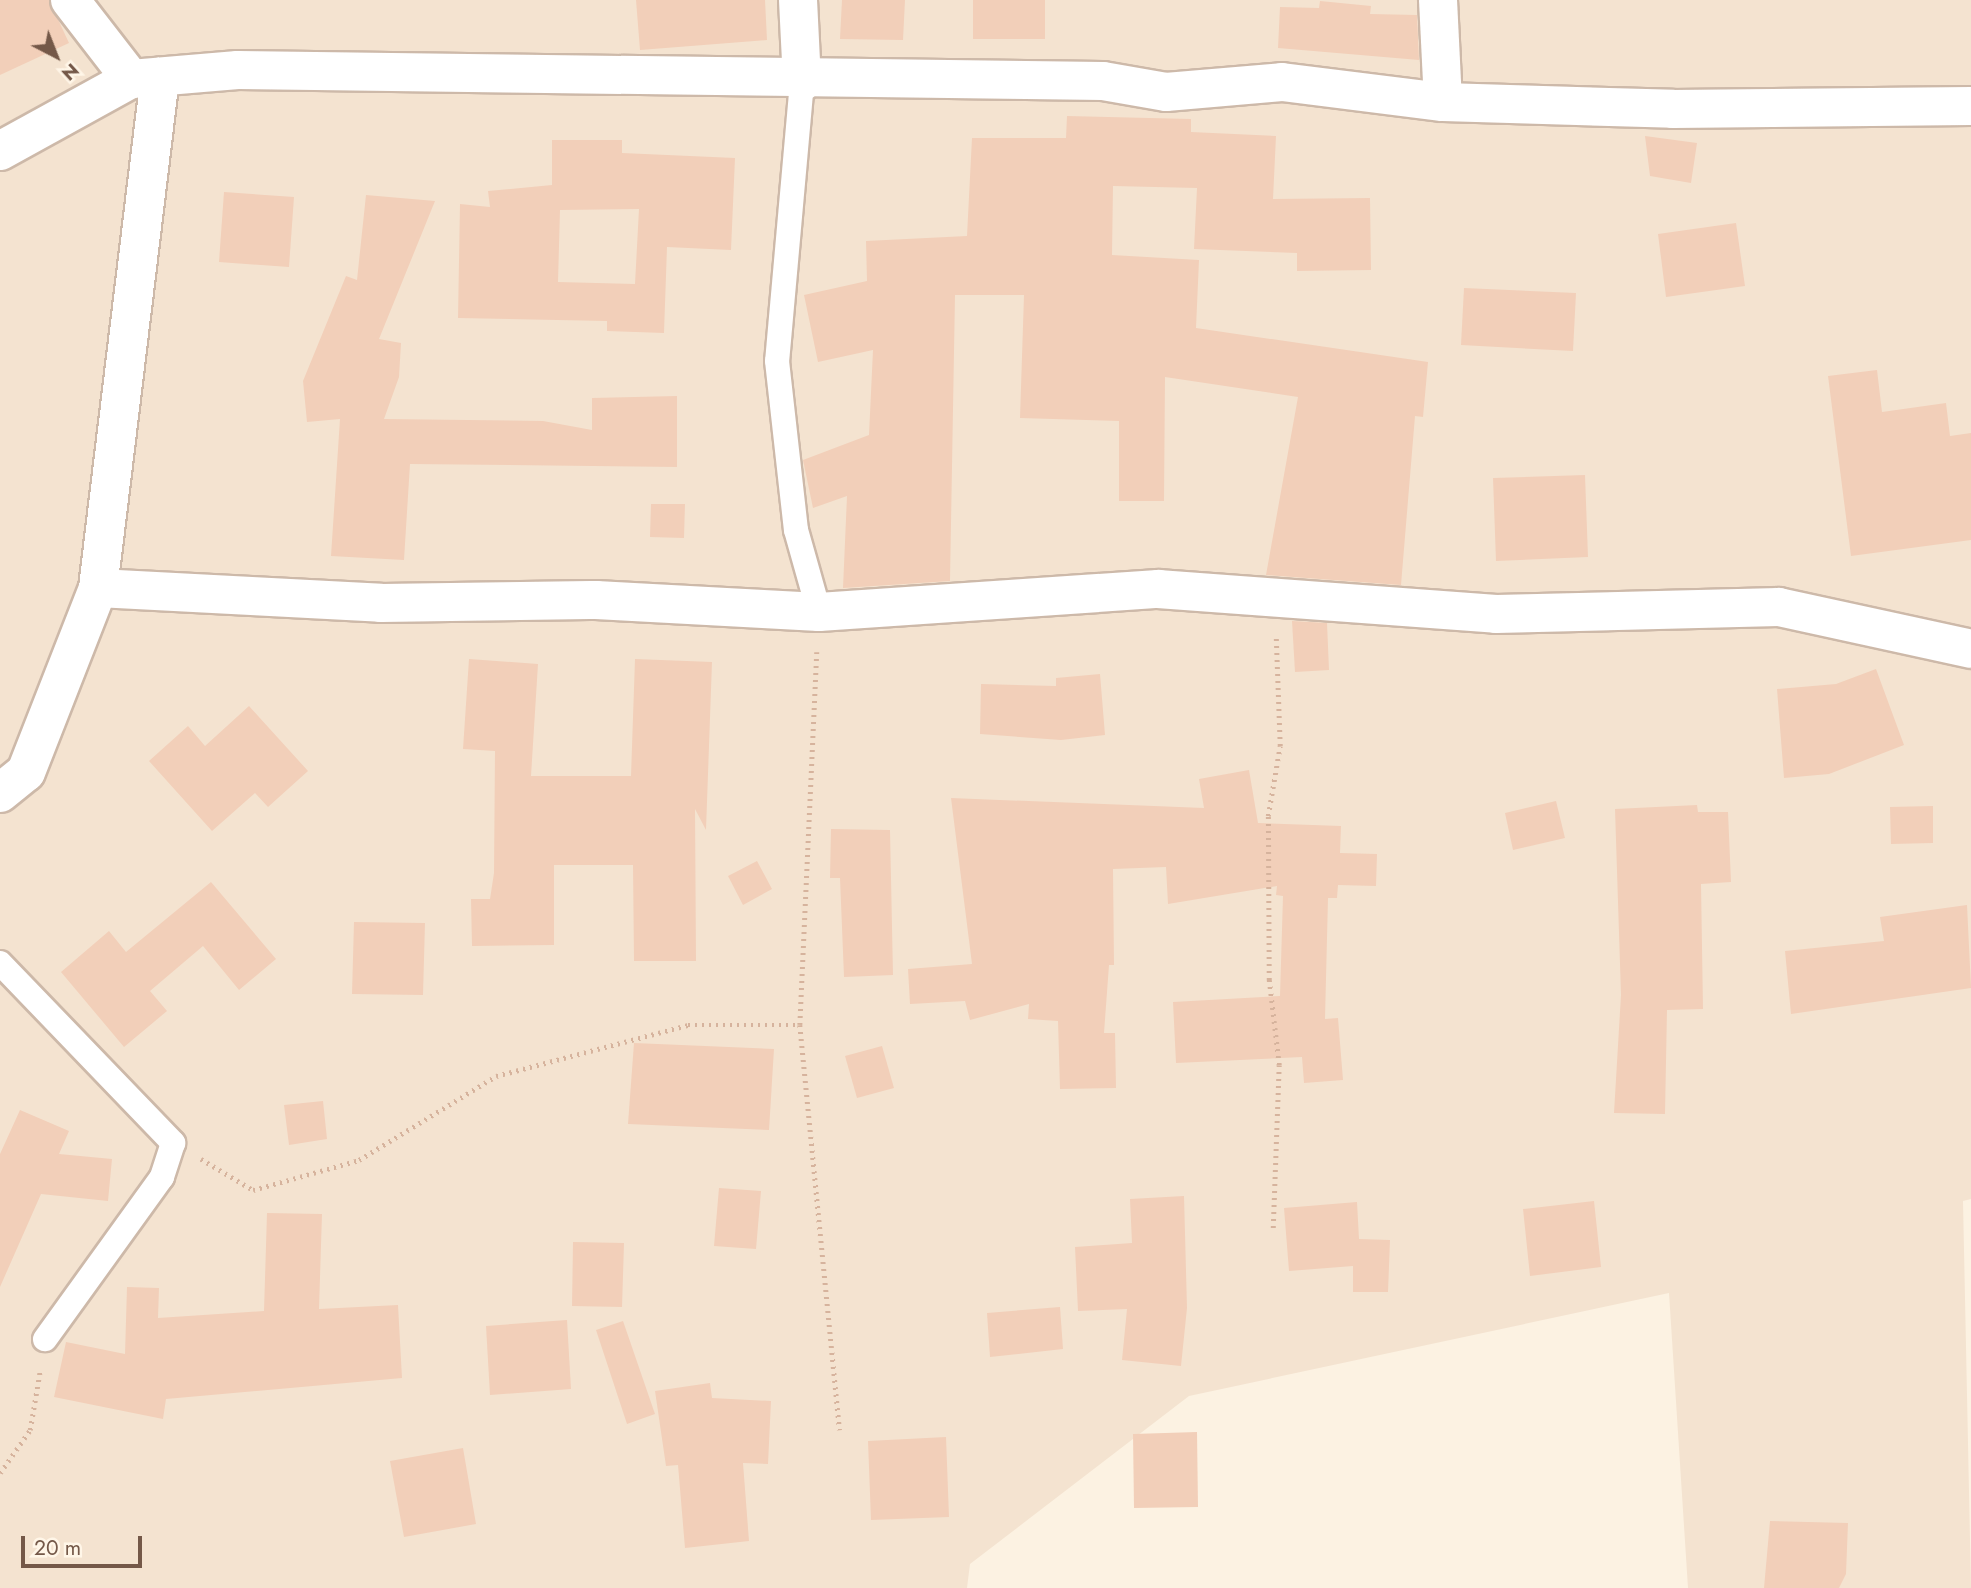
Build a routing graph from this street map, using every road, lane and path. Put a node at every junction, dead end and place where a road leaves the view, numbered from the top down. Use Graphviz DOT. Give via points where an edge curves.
graph roads {
  1 [pos="70,0"];
  2 [pos="798,0"];
  3 [pos="1438,0"];
  4 [pos="146,78"];
  5 [pos="802,82"];
  6 [pos="1443,102"];
  7 [pos="1971,106"];
  8 [pos="0,150"];
  9 [pos="97,588"];
  10 [pos="1275,595"];
  11 [pos="819,612"];
  12 [pos="1971,649"];
  13 [pos="0,793"];
  14 [pos="0,964"];
  15 [pos="800,1025"];
  16 [pos="173,1143"];
  17 [pos="1273,1228"];
  18 [pos="45,1339"];
  19 [pos="840,1430"];
  20 [pos="0,1473"];
  1 -- 4 [label="street"];
  2 -- 5 [label="street"];
  3 -- 6 [label="street"];
  4 -- 5 [label="street" via="238,70"];
  4 -- 8 [label="street"];
  4 -- 9 [label="street"];
  5 -- 6 [label="street" via="1103,81 1166,92 1282,82"];
  5 -- 11 [label="lane" via="777,361 796,530"];
  6 -- 7 [label="street" via="1672,110"];
  9 -- 11 [label="street" via="381,603 596,600"];
  9 -- 13 [label="street" via="26,772"];
  10 -- 11 [label="street" via="1158,589"];
  10 -- 12 [label="street" via="1496,614 1779,607"];
  10 -- 17 [label="path" via="1280,746 1268,816 1269,980 1279,1065"];
  11 -- 15 [label="path"];
  14 -- 16 [label="lane"];
  15 -- 16 [label="path" via="688,1025 496,1076 359,1160 253,1190"];
  15 -- 19 [label="path"];
  16 -- 18 [label="lane" via="162,1177"];
  18 -- 20 [label="path" via="30,1430"];
}
